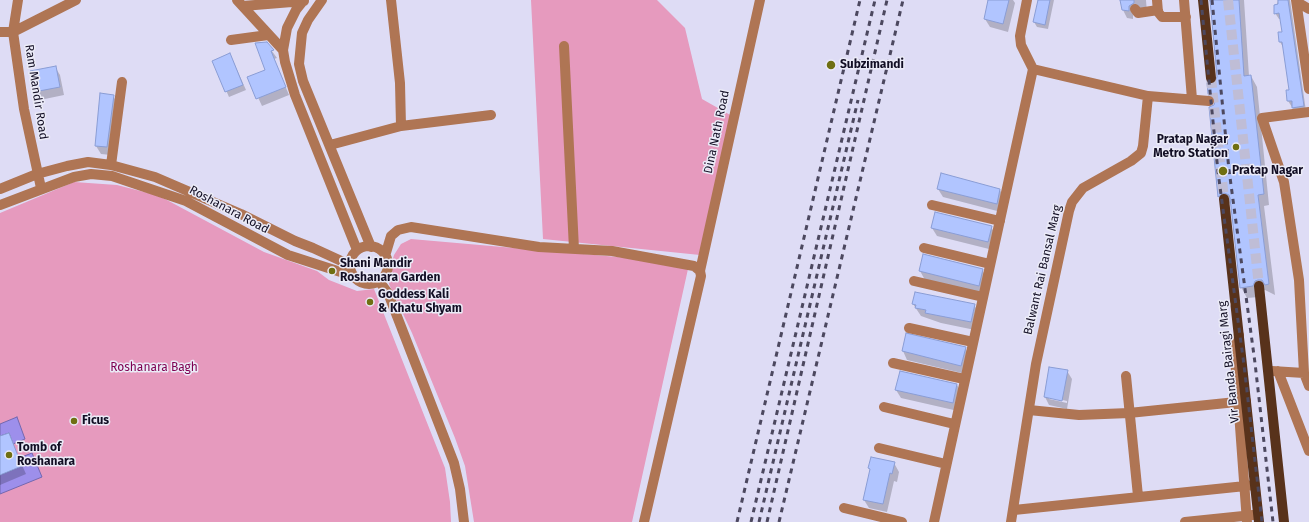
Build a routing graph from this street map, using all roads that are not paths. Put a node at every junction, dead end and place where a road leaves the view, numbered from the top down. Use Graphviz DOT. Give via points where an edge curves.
graph roads {
  1 [pos="18,0"];
  2 [pos="76,0"];
  3 [pos="304,0"];
  4 [pos="322,0"];
  5 [pos="391,0"];
  6 [pos="760,0"];
  7 [pos="1026,0"];
  8 [pos="1184,0"];
  9 [pos="1203,0"];
  10 [pos="1297,1"];
  11 [pos="240,3"];
  12 [pos="1157,5"];
  13 [pos="1134,9"];
  14 [pos="1309,9"];
  15 [pos="1186,18"];
  16 [pos="0,32"];
  17 [pos="13,32"];
  18 [pos="268,35"];
  19 [pos="230,40"];
  20 [pos="564,46"];
  21 [pos="283,50"];
  22 [pos="1033,69"];
  23 [pos="1211,78"];
  24 [pos="122,82"];
  25 [pos="1309,89"];
  26 [pos="1148,96"];
  27 [pos="1192,99"];
  28 [pos="1209,101"];
  29 [pos="1309,112"];
  30 [pos="491,115"];
  31 [pos="401,126"];
  32 [pos="330,145"];
  33 [pos="111,164"];
  34 [pos="37,174"];
  35 [pos="41,188"];
  36 [pos="0,190"];
  37 [pos="1224,199"];
  38 [pos="0,205"];
  39 [pos="932,205"];
  40 [pos="1000,221"];
  41 [pos="371,247"];
  42 [pos="924,248"];
  43 [pos="574,249"];
  44 [pos="357,250"];
  45 [pos="385,256"];
  46 [pos="990,264"];
  47 [pos="350,265"];
  48 [pos="700,271"];
  49 [pos="353,276"];
  50 [pos="379,281"];
  51 [pos="914,281"];
  52 [pos="1259,286"];
  53 [pos="983,297"];
  54 [pos="909,328"];
  55 [pos="973,342"];
  56 [pos="893,363"];
  57 [pos="1273,371"];
  58 [pos="1304,373"];
  59 [pos="1126,376"];
  60 [pos="964,379"];
  61 [pos="1309,386"];
  62 [pos="1242,401"];
  63 [pos="884,408"];
  64 [pos="1029,410"];
  65 [pos="1129,413"];
  66 [pos="954,424"];
  67 [pos="879,448"];
  68 [pos="1309,451"];
  69 [pos="946,464"];
  70 [pos="1255,485"];
  71 [pos="1244,486"];
  72 [pos="1138,496"];
  73 [pos="844,508"];
  74 [pos="1014,510"];
  75 [pos="1259,518"];
  76 [pos="1247,519"];
  77 [pos="464,522"];
  78 [pos="644,522"];
  79 [pos="902,522"];
  80 [pos="934,522"];
  81 [pos="1011,522"];
  82 [pos="1185,522"];
  83 [pos="1284,522"];
  1 -- 17 [label="street, Ram Mandir Road"];
  2 -- 17 [label="street"];
  3 -- 11 [label="street"];
  3 -- 21 [label="street" via="287,28"];
  4 -- 32 [label="street" via="302,33 299,64 303,82"];
  5 -- 31 [label="street" via="400,84"];
  6 -- 48 [label="street, Dina Nath Road"];
  7 -- 22 [label="street" via="1020,36 1021,45"];
  8 -- 15 [label="street"];
  9 -- 23 [label="main road"];
  10 -- 14 [label="street"];
  10 -- 25 [label="street"];
  11 -- 18 [label="street"];
  12 -- 13 [label="street" via="1138,13"];
  12 -- 15 [label="street" via="1162,17"];
  15 -- 27 [label="street"];
  16 -- 17 [label="street"];
  17 -- 34 [label="street, Ram Mandir Road"];
  18 -- 19 [label="street"];
  18 -- 21 [label="street"];
  20 -- 43 [label="street"];
  21 -- 44 [label="street" via="295,95"];
  22 -- 26 [label="street"];
  22 -- 40 [label="street"];
  24 -- 33 [label="street"];
  26 -- 27 [label="street"];
  26 -- 64 [label="street, Balwant Rai Bansal Marg" via="1140,153 1131,162 1083,188 1070,206 1036,364"];
  27 -- 28 [label="street"];
  29 -- 58 [label="street" via="1262,118 1281,170 1287,198 1299,280"];
  30 -- 31 [label="street"];
  31 -- 32 [label="street"];
  32 -- 41 [label="street"];
  33 -- 34 [label="street, Roshanara Road" via="88,162"];
  33 -- 47 [label="street, Roshanara Road" via="155,177"];
  34 -- 35 [label="street, Ram Mandir Road"];
  34 -- 36 [label="street, Roshanara Road"];
  35 -- 38 [label="street, Roshanara Road"];
  35 -- 49 [label="street, Roshanara Road" via="91,174 112,176 186,201 288,255"];
  37 -- 62 [label="main road, Vir Banda Bairagi Marg" via="1239,335"];
  39 -- 40 [label="street"];
  40 -- 46 [label="street"];
  41 -- 44 [label="street"];
  41 -- 45 [label="street" via="381,251"];
  42 -- 46 [label="street"];
  43 -- 45 [label="street" via="539,247 411,227 398,230 391,236"];
  43 -- 48 [label="street" via="612,251 694,266"];
  44 -- 47 [label="street"];
  45 -- 50 [label="street" via="387,271"];
  46 -- 53 [label="street"];
  47 -- 49 [label="street"];
  48 -- 78 [label="street, Dina Nath Road" via="701,276"];
  49 -- 50 [label="street" via="366,284"];
  50 -- 77 [label="street" via="388,293 454,463"];
  51 -- 53 [label="street"];
  52 -- 57 [label="main road"];
  53 -- 55 [label="street"];
  54 -- 55 [label="street"];
  55 -- 60 [label="street"];
  56 -- 60 [label="street"];
  57 -- 58 [label="street"];
  57 -- 68 [label="street"];
  57 -- 83 [label="main road"];
  58 -- 61 [label="street"];
  59 -- 65 [label="street"];
  60 -- 66 [label="street"];
  62 -- 65 [label="street"];
  62 -- 70 [label="main road, Vir Banda Bairagi Marg"];
  62 -- 71 [label="street"];
  63 -- 66 [label="street"];
  64 -- 65 [label="street" via="1079,415"];
  64 -- 74 [label="street, Balwant Rai Bansal Marg"];
  65 -- 72 [label="street"];
  66 -- 69 [label="street"];
  67 -- 69 [label="street"];
  69 -- 80 [label="street"];
  70 -- 71 [label="street"];
  70 -- 75 [label="main road, Vir Banda Bairagi Marg"];
  71 -- 72 [label="street"];
  71 -- 76 [label="street"];
  72 -- 74 [label="street"];
  73 -- 79 [label="street"];
  74 -- 81 [label="street, Balwant Rai Bansal Marg"];
  75 -- 76 [label="street"];
  76 -- 82 [label="street"];
}
